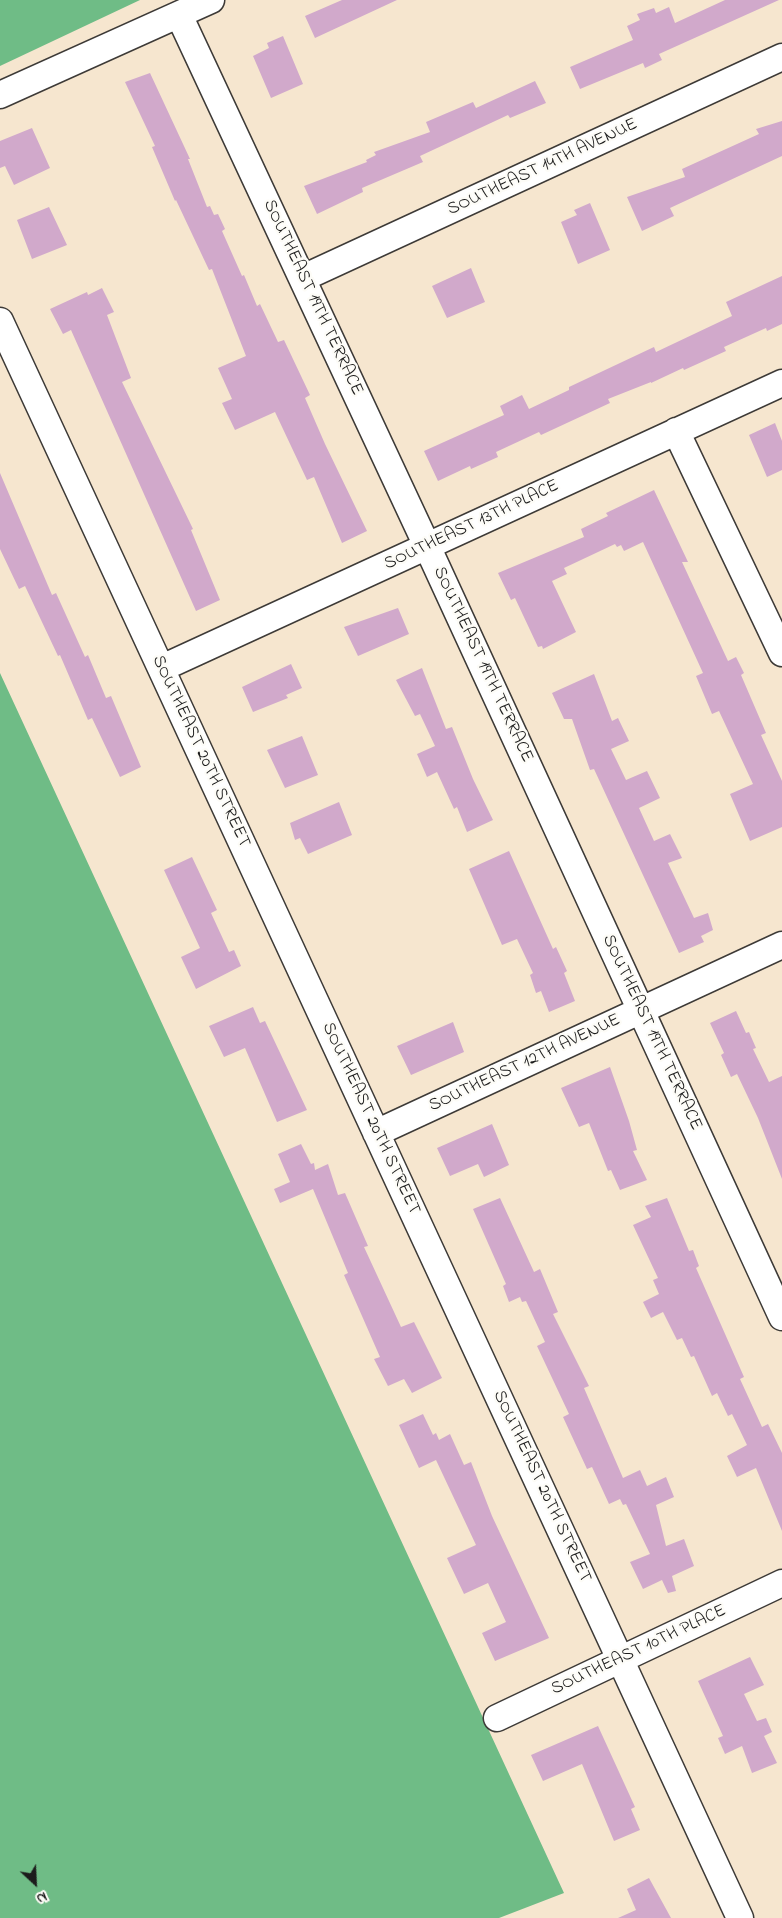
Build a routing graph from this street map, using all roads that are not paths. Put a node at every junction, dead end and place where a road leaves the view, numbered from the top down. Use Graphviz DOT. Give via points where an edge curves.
graph roads {
  1 [pos="211,0"];
  2 [pos="179,15"];
  3 [pos="782,57"];
  4 [pos="0,95"];
  5 [pos="303,278"];
  6 [pos="0,321"];
  7 [pos="782,383"];
  8 [pos="676,431"];
  9 [pos="428,546"];
  10 [pos="782,654"];
  11 [pos="162,668"];
  12 [pos="782,945"];
  13 [pos="640,1010"];
  14 [pos="376,1132"];
  15 [pos="782,1316"];
  16 [pos="782,1583"];
  17 [pos="621,1659"];
  18 [pos="497,1718"];
  19 [pos="740,1918"];
  1 -- 2 [label="street"];
  2 -- 4 [label="street"];
  2 -- 5 [label="street, SOUTHEAST 19TH TERRACE"];
  3 -- 5 [label="street, SOUTHEAST 14TH AVENUE"];
  5 -- 9 [label="street, SOUTHEAST 19TH TERRACE"];
  6 -- 11 [label="street, SOUTHEAST 20TH STREET"];
  7 -- 8 [label="street, SOUTHEAST 13TH PLACE"];
  8 -- 9 [label="street, SOUTHEAST 13TH PLACE"];
  8 -- 10 [label="street"];
  9 -- 11 [label="street, SOUTHEAST 13TH PLACE"];
  9 -- 13 [label="street, SOUTHEAST 19TH TERRACE"];
  11 -- 14 [label="street, SOUTHEAST 20TH STREET"];
  12 -- 13 [label="street, SOUTHEAST 12TH AVENUE"];
  13 -- 14 [label="street, SOUTHEAST 12TH AVENUE"];
  13 -- 15 [label="street, SOUTHEAST 19TH TERRACE"];
  14 -- 17 [label="street, SOUTHEAST 20TH STREET"];
  16 -- 17 [label="street, SOUTHEAST 10TH PLACE"];
  17 -- 18 [label="street, SOUTHEAST 10TH PLACE"];
  17 -- 19 [label="street, SOUTHEAST 20TH STREET"];
}
